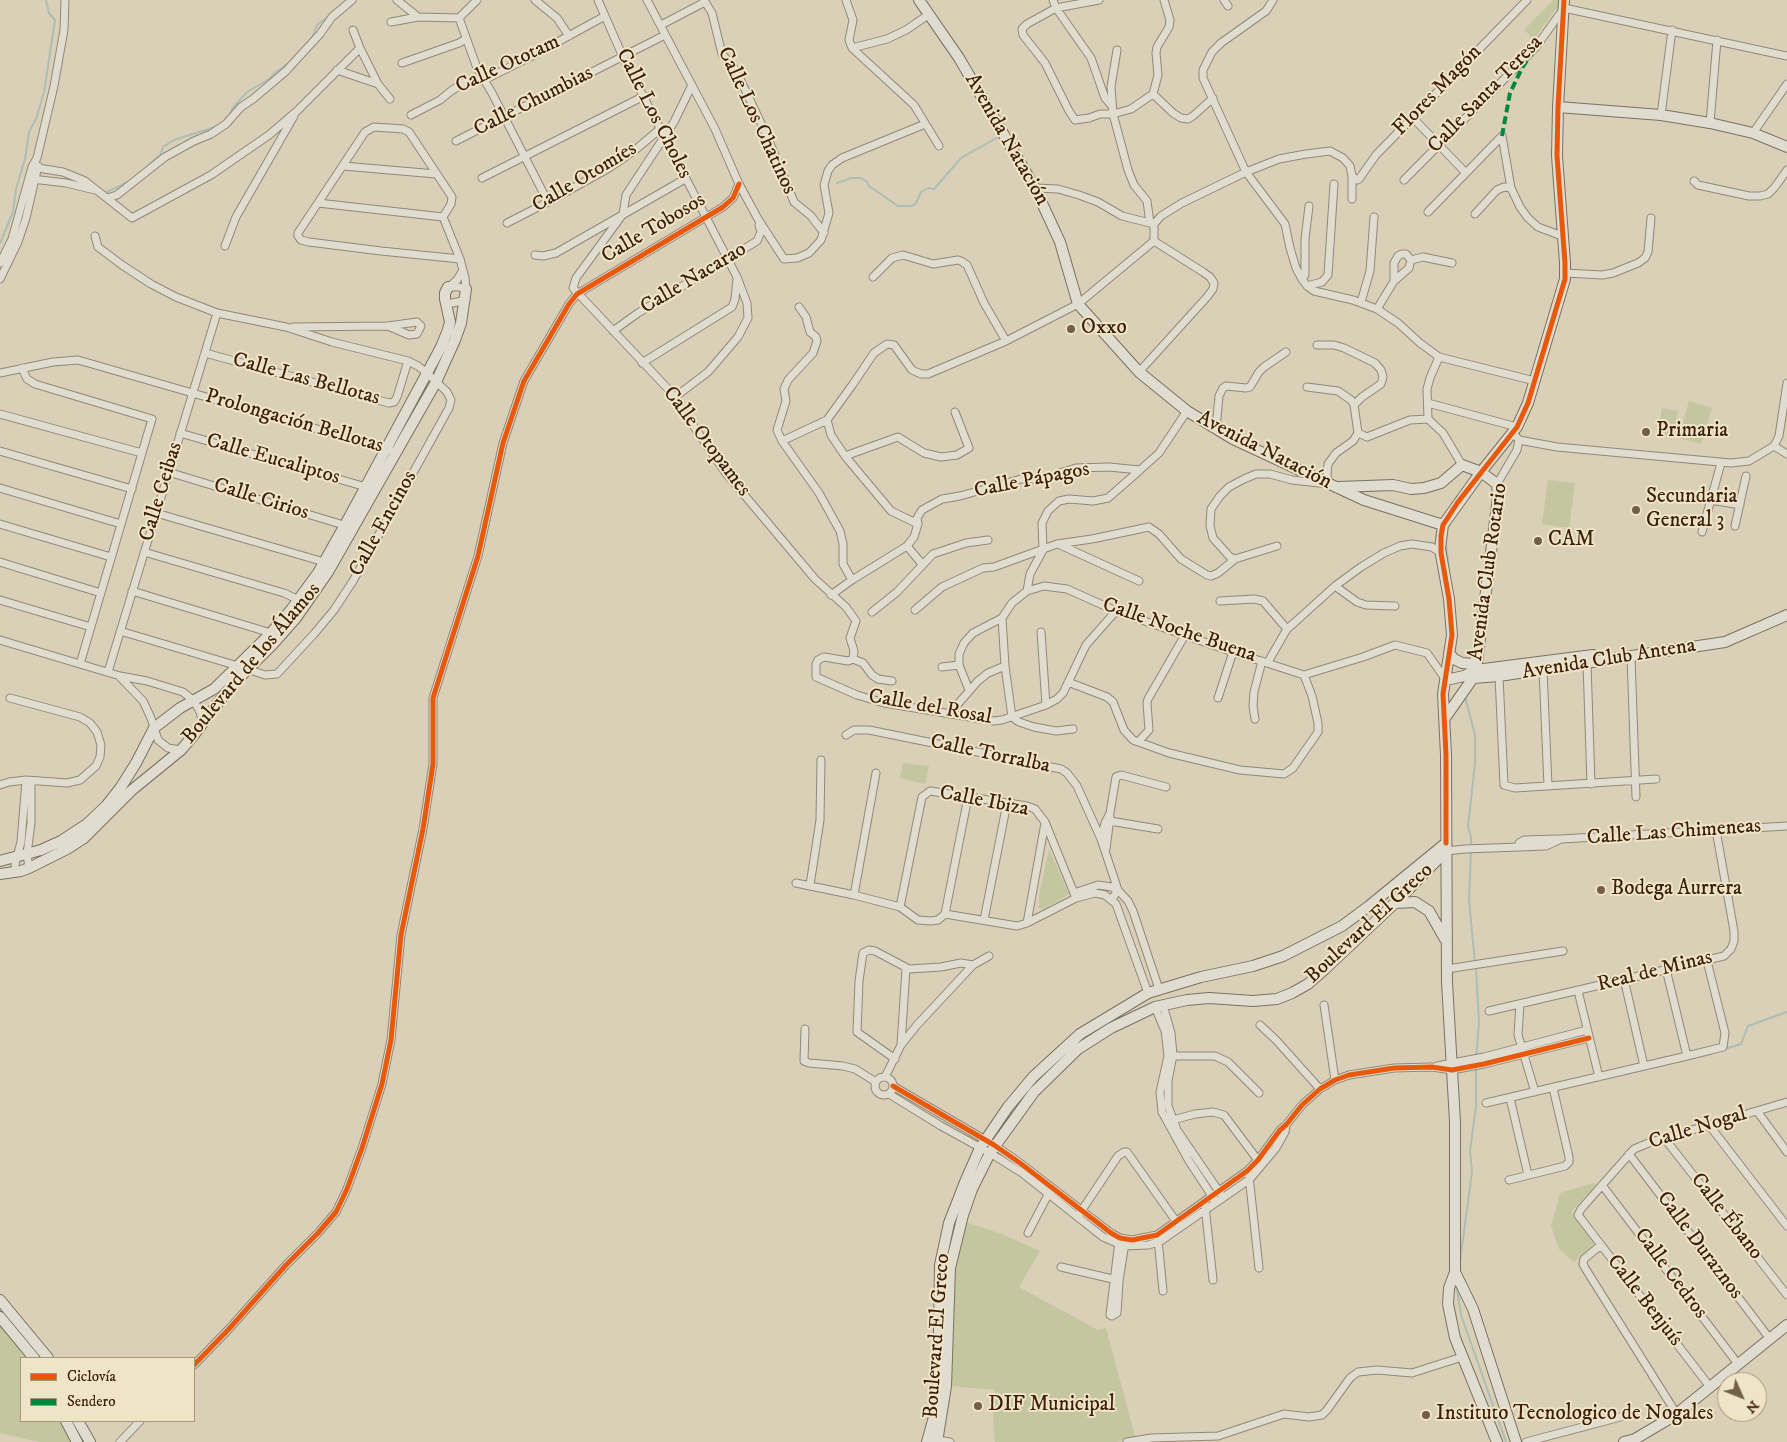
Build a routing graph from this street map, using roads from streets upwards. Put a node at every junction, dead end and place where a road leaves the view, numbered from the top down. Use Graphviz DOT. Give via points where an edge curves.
graph roads {
  1 [pos="65,0"];
  2 [pos="352,0"];
  3 [pos="397,0"];
  4 [pos="465,0"];
  5 [pos="535,0"];
  6 [pos="598,0"];
  7 [pos="647,0"];
  8 [pos="846,0"];
  9 [pos="919,0"];
  10 [pos="1053,0"];
  11 [pos="1099,0"];
  12 [pos="1164,0"];
  13 [pos="1273,0"];
  14 [pos="1527,0"];
  15 [pos="705,1"];
  16 [pos="474,3"];
  17 [pos="1564,4"];
  18 [pos="1056,8"];
  19 [pos="928,15"];
  20 [pos="605,16"];
  21 [pos="418,17"];
  22 [pos="459,18"];
  23 [pos="391,22"];
  24 [pos="661,25"];
  25 [pos="353,30"];
  26 [pos="1672,30"];
  27 [pos="665,35"];
  28 [pos="569,36"];
  29 [pos="466,39"];
  30 [pos="1717,40"];
  31 [pos="360,48"];
  32 [pos="852,48"];
  33 [pos="1117,50"];
  34 [pos="1787,56"];
  35 [pos="623,57"];
  36 [pos="402,63"];
  37 [pos="337,70"];
  38 [pos="484,80"];
  39 [pos="378,84"];
  40 [pos="1787,84"];
  41 [pos="692,85"];
  42 [pos="1153,94"];
  43 [pos="644,96"];
  44 [pos="1213,98"];
  45 [pos="390,99"];
  46 [pos="1112,106"];
  47 [pos="1558,108"];
  48 [pos="297,111"];
  49 [pos="1113,114"];
  50 [pos="411,115"];
  51 [pos="1661,115"];
  52 [pos="504,116"];
  53 [pos="1412,117"];
  54 [pos="1710,123"];
  55 [pos="926,124"];
  56 [pos="660,129"];
  57 [pos="1753,133"];
  58 [pos="268,135"];
  59 [pos="664,137"];
  60 [pos="456,141"];
  61 [pos="278,146"];
  62 [pos="939,146"];
  63 [pos="1439,146"];
  64 [pos="1787,147"];
  65 [pos="526,157"];
  66 [pos="343,166"];
  67 [pos="35,167"];
  68 [pos="1787,170"];
  69 [pos="1246,172"];
  70 [pos="1466,173"];
  71 [pos="436,174"];
  72 [pos="1352,176"];
  73 [pos="482,178"];
  74 [pos="32,179"];
  75 [pos="685,179"];
  76 [pos="1404,180"];
  77 [pos="1694,181"];
  78 [pos="739,184"];
  79 [pos="1334,184"];
  80 [pos="1035,188"];
  81 [pos="1510,188"];
  82 [pos="98,190"];
  83 [pos="107,198"];
  84 [pos="1352,199"];
  85 [pos="548,202"];
  86 [pos="318,203"];
  87 [pos="1309,206"];
  88 [pos="1428,212"];
  89 [pos="623,214"];
  90 [pos="1475,214"];
  91 [pos="443,217"];
  92 [pos="1374,217"];
  93 [pos="706,218"];
  94 [pos="1651,218"];
  95 [pos="758,219"];
  96 [pos="507,222"];
  97 [pos="1152,224"];
  98 [pos="824,233"];
  99 [pos="95,236"];
  100 [pos="1562,236"];
  101 [pos="1154,241"];
  102 [pos="225,246"];
  103 [pos="9,254"];
  104 [pos="535,255"];
  105 [pos="460,259"];
  106 [pos="726,259"];
  107 [pos="1411,260"];
  108 [pos="0,263"];
  109 [pos="1452,263"];
  110 [pos="463,270"];
  111 [pos="1566,273"];
  112 [pos="737,277"];
  113 [pos="873,277"];
  114 [pos="0,278"];
  115 [pos="1302,279"];
  116 [pos="1394,281"];
  117 [pos="1307,286"];
  118 [pos="448,287"];
  119 [pos="466,294"];
  120 [pos="576,294"];
  121 [pos="1361,302"];
  122 [pos="446,303"];
  123 [pos="1078,304"];
  124 [pos="799,308"];
  125 [pos="1377,309"];
  126 [pos="217,313"];
  127 [pos="388,326"];
  128 [pos="286,327"];
  129 [pos="334,327"];
  130 [pos="612,331"];
  131 [pos="1006,341"];
  132 [pos="332,342"];
  133 [pos="1317,345"];
  134 [pos="1286,352"];
  135 [pos="204,353"];
  136 [pos="1440,357"];
  137 [pos="408,361"];
  138 [pos="642,363"];
  139 [pos="22,368"];
  140 [pos="1139,372"];
  141 [pos="427,373"];
  142 [pos="0,374"];
  143 [pos="1535,381"];
  144 [pos="436,382"];
  145 [pos="1787,383"];
  146 [pos="1307,387"];
  147 [pos="192,392"];
  148 [pos="675,397"];
  149 [pos="1428,403"];
  150 [pos="1354,405"];
  151 [pos="1187,411"];
  152 [pos="955,412"];
  153 [pos="0,414"];
  154 [pos="1428,418"];
  155 [pos="826,420"];
  156 [pos="1216,429"];
  157 [pos="180,433"];
  158 [pos="1358,433"];
  159 [pos="1517,433"];
  160 [pos="782,441"];
  161 [pos="1774,446"];
  162 [pos="0,451"];
  163 [pos="391,451"];
  164 [pos="142,453"];
  165 [pos="1787,454"];
  166 [pos="845,456"];
  167 [pos="1721,463"];
  168 [pos="1462,465"];
  169 [pos="1140,470"];
  170 [pos="168,472"];
  171 [pos="1481,472"];
  172 [pos="1746,476"];
  173 [pos="1497,484"];
  174 [pos="1332,486"];
  175 [pos="366,487"];
  176 [pos="0,488"];
  177 [pos="132,489"];
  178 [pos="1711,500"];
  179 [pos="1740,505"];
  180 [pos="156,513"];
  181 [pos="0,524"];
  182 [pos="121,524"];
  183 [pos="918,524"];
  184 [pos="1444,525"];
  185 [pos="1735,526"];
  186 [pos="349,527"];
  187 [pos="1702,532"];
  188 [pos="988,540"];
  189 [pos="1057,544"];
  190 [pos="907,546"];
  191 [pos="1277,546"];
  192 [pos="1042,550"];
  193 [pos="144,552"];
  194 [pos="1441,553"];
  195 [pos="111,557"];
  196 [pos="1235,559"];
  197 [pos="0,562"];
  198 [pos="324,562"];
  199 [pos="922,564"];
  200 [pos="852,580"];
  201 [pos="1139,581"];
  202 [pos="1335,586"];
  203 [pos="132,591"];
  204 [pos="1026,591"];
  205 [pos="101,592"];
  206 [pos="831,595"];
  207 [pos="0,600"];
  208 [pos="1220,600"];
  209 [pos="303,602"];
  210 [pos="1395,606"];
  211 [pos="915,610"];
  212 [pos="1116,611"];
  213 [pos="1787,611"];
  214 [pos="872,612"];
  215 [pos="1787,615"];
  216 [pos="1002,618"];
  217 [pos="91,627"];
  218 [pos="1287,629"];
  219 [pos="120,631"];
  220 [pos="1042,632"];
  221 [pos="272,633"];
  222 [pos="0,634"];
  223 [pos="1184,635"];
  224 [pos="0,640"];
  225 [pos="1233,652"];
  226 [pos="1452,656"];
  227 [pos="1631,657"];
  228 [pos="853,659"];
  229 [pos="1265,661"];
  230 [pos="1587,663"];
  231 [pos="80,664"];
  232 [pos="959,666"];
  233 [pos="1006,666"];
  234 [pos="243,667"];
  235 [pos="942,667"];
  236 [pos="1543,669"];
  237 [pos="108,672"];
  238 [pos="1470,672"];
  239 [pos="1304,675"];
  240 [pos="120,676"];
  241 [pos="1499,676"];
  242 [pos="892,680"];
  243 [pos="1446,680"];
  244 [pos="1068,682"];
  245 [pos="969,690"];
  246 [pos="10,698"];
  247 [pos="1218,698"];
  248 [pos="194,701"];
  249 [pos="1046,705"];
  250 [pos="1452,706"];
  251 [pos="950,713"];
  252 [pos="1012,717"];
  253 [pos="1445,718"];
  254 [pos="1255,719"];
  255 [pos="203,723"];
  256 [pos="154,728"];
  257 [pos="1073,729"];
  258 [pos="846,735"];
  259 [pos="1139,741"];
  260 [pos="181,750"];
  261 [pos="821,760"];
  262 [pos="876,773"];
  263 [pos="1656,779"];
  264 [pos="29,780"];
  265 [pos="1635,781"];
  266 [pos="1591,784"];
  267 [pos="0,785"];
  268 [pos="1548,786"];
  269 [pos="1166,787"];
  270 [pos="1636,796"];
  271 [pos="968,797"];
  272 [pos="1007,803"];
  273 [pos="22,816"];
  274 [pos="30,817"];
  275 [pos="1110,817"];
  276 [pos="1045,822"];
  277 [pos="1787,826"];
  278 [pos="1158,829"];
  279 [pos="1716,830"];
  280 [pos="1102,839"];
  281 [pos="1446,847"];
  282 [pos="1106,852"];
  283 [pos="22,855"];
  284 [pos="0,861"];
  285 [pos="28,868"];
  286 [pos="16,872"];
  287 [pos="0,874"];
  288 [pos="796,883"];
  289 [pos="810,885"];
  290 [pos="1118,890"];
  291 [pos="854,894"];
  292 [pos="1075,895"];
  293 [pos="1382,895"];
  294 [pos="1112,899"];
  295 [pos="1393,905"];
  296 [pos="900,908"];
  297 [pos="945,914"];
  298 [pos="984,920"];
  299 [pos="1027,923"];
  300 [pos="1342,926"];
  301 [pos="1447,941"];
  302 [pos="1563,951"];
  303 [pos="990,956"];
  304 [pos="1336,958"];
  305 [pos="1707,961"];
  306 [pos="974,965"];
  307 [pos="906,968"];
  308 [pos="1447,969"];
  309 [pos="1666,969"];
  310 [pos="1624,979"];
  311 [pos="1578,991"];
  312 [pos="1148,993"];
  313 [pos="1159,1000"];
  314 [pos="1128,1004"];
  315 [pos="1520,1004"];
  316 [pos="1324,1005"];
  317 [pos="1489,1011"];
  318 [pos="1260,1025"];
  319 [pos="805,1029"];
  320 [pos="1587,1030"];
  321 [pos="1589,1038"];
  322 [pos="901,1045"];
  323 [pos="1521,1051"];
  324 [pos="1170,1055"];
  325 [pos="1687,1056"];
  326 [pos="895,1059"];
  327 [pos="1451,1066"];
  328 [pos="1644,1066"];
  329 [pos="884,1077"];
  330 [pos="1599,1077"];
  331 [pos="1335,1080"];
  332 [pos="876,1082"];
  333 [pos="893,1086"];
  334 [pos="1320,1088"];
  335 [pos="1553,1088"];
  336 [pos="1259,1092"];
  337 [pos="1535,1092"];
  338 [pos="889,1094"];
  339 [pos="907,1095"];
  340 [pos="1510,1098"];
  341 [pos="903,1102"];
  342 [pos="920,1102"];
  343 [pos="1787,1102"];
  344 [pos="1486,1103"];
  345 [pos="916,1110"];
  346 [pos="1757,1111"];
  347 [pos="945,1118"];
  348 [pos="1170,1121"];
  349 [pos="1709,1125"];
  350 [pos="941,1126"];
  351 [pos="1665,1139"];
  352 [pos="987,1147"];
  353 [pos="1787,1152"];
  354 [pos="1629,1154"];
  355 [pos="1193,1159"];
  356 [pos="1260,1163"];
  357 [pos="1247,1172"];
  358 [pos="1528,1176"];
  359 [pos="1250,1179"];
  360 [pos="1509,1180"];
  361 [pos="1602,1185"];
  362 [pos="1053,1188"];
  363 [pos="1221,1194"];
  364 [pos="1048,1195"];
  365 [pos="1214,1199"];
  366 [pos="1204,1202"];
  367 [pos="1206,1210"];
  368 [pos="1080,1214"];
  369 [pos="1578,1215"];
  370 [pos="1178,1224"];
  371 [pos="1787,1226"];
  372 [pos="1028,1233"];
  373 [pos="1158,1238"];
  374 [pos="1122,1242"];
  375 [pos="1601,1245"];
  376 [pos="1061,1267"];
  377 [pos="1259,1268"];
  378 [pos="1455,1272"];
  379 [pos="1212,1280"];
  380 [pos="1163,1291"];
  381 [pos="1466,1294"];
  382 [pos="1787,1296"];
  383 [pos="1,1304"];
  384 [pos="1448,1304"];
  385 [pos="0,1317"];
  386 [pos="1787,1325"];
  387 [pos="1770,1339"];
  388 [pos="33,1357"];
  389 [pos="47,1357"];
  390 [pos="1462,1357"];
  391 [pos="195,1364"];
  392 [pos="1738,1364"];
  393 [pos="1710,1387"];
  394 [pos="1676,1414"];
  395 [pos="1628,1415"];
  396 [pos="67,1422"];
  397 [pos="79,1422"];
  398 [pos="139,1422"];
  399 [pos="933,1440"];
  400 [pos="77,1442"];
  401 [pos="90,1442"];
  402 [pos="120,1442"];
  403 [pos="950,1442"];
  404 [pos="1127,1442"];
  405 [pos="1497,1442"];
  406 [pos="1516,1442"];
  407 [pos="1526,1442"];
  408 [pos="1624,1442"];
  1 -- 67 [label="street" via="56,77"];
  2 -- 83 [label="street" via="286,71 241,107 226,124 165,157 117,195"];
  3 -- 21 [label="street"];
  4 -- 16 [label="street"];
  5 -- 28 [label="street" via="557,18"];
  6 -- 20 [label="street, Calle Los Choles"];
  7 -- 24 [label="street"];
  8 -- 32 [label="street" via="853,20 849,40"];
  9 -- 19 [label="street, Avenida Natación"];
  10 -- 18 [label="street"];
  11 -- 18 [label="street"];
  12 -- 42 [label="street" via="1170,20 1157,47 1158,75"];
  13 -- 44 [label="street" via="1266,11 1212,52 1203,70 1203,78"];
  14 -- 53 [label="street, Flores Magón"];
  15 -- 24 [label="street"];
  15 -- 98 [label="street, Calle Los Chatinos" via="712,12 722,54 741,81 794,202"];
  16 -- 22 [label="street"];
  17 -- 26 [label="street"];
  17 -- 47 [label="street"];
  17 -- 63 [label="street, Calle Santa Teresa" via="1536,48"];
  18 -- 46 [label="street" via="1091,58 1105,98"];
  18 -- 49 [label="street" via="1027,24 1022,29 1023,35 1045,63 1075,120"];
  19 -- 32 [label="street" via="887,39"];
  19 -- 80 [label="street, Avenida Natación" via="959,58"];
  20 -- 28 [label="street, Calle Ototam"];
  20 -- 35 [label="street, Calle Los Choles"];
  21 -- 22 [label="street"];
  21 -- 23 [label="street"];
  22 -- 29 [label="street"];
  24 -- 27 [label="street"];
  25 -- 31 [label="street"];
  26 -- 30 [label="street"];
  26 -- 51 [label="street"];
  27 -- 35 [label="street, Calle Chumbias"];
  27 -- 41 [label="street"];
  28 -- 38 [label="street, Calle Ototam"];
  29 -- 36 [label="street"];
  29 -- 38 [label="street"];
  30 -- 34 [label="street"];
  30 -- 54 [label="street"];
  31 -- 37 [label="street"];
  31 -- 39 [label="street"];
  32 -- 55 [label="street" via="914,105"];
  33 -- 46 [label="street" via="1111,87"];
  35 -- 43 [label="street, Calle Los Choles"];
  35 -- 52 [label="street, Calle Chumbias"];
  37 -- 39 [label="street"];
  37 -- 48 [label="street"];
  38 -- 50 [label="street, Calle Ototam" via="463,83"];
  38 -- 52 [label="street"];
  39 -- 45 [label="street"];
  40 -- 57 [label="street"];
  41 -- 59 [label="street"];
  41 -- 78 [label="street"];
  42 -- 44 [label="street" via="1173,113 1188,119"];
  42 -- 49 [label="street" via="1131,109"];
  43 -- 56 [label="street, Calle Los Choles"];
  43 -- 65 [label="street"];
  44 -- 69 [label="street"];
  46 -- 49 [label="street"];
  47 -- 51 [label="street"];
  47 -- 100 [label="street" via="1557,173"];
  48 -- 58 [label="street"];
  48 -- 61 [label="street"];
  49 -- 97 [label="street" via="1128,170 1134,185 1147,201"];
  51 -- 54 [label="street"];
  52 -- 60 [label="street, Calle Chumbias"];
  52 -- 65 [label="street"];
  53 -- 63 [label="street"];
  53 -- 72 [label="street, Flores Magón" via="1376,155 1359,179"];
  54 -- 57 [label="street"];
  55 -- 62 [label="street"];
  55 -- 98 [label="street" via="832,164 824,185 829,213"];
  56 -- 59 [label="street, Calle Los Choles"];
  56 -- 85 [label="street, Calle Otomíes" via="621,160"];
  57 -- 64 [label="street"];
  58 -- 61 [label="street"];
  58 -- 83 [label="street" via="211,175 132,218"];
  59 -- 75 [label="street, Calle Los Choles"];
  59 -- 89 [label="street" via="629,190"];
  61 -- 102 [label="street" via="236,217"];
  63 -- 70 [label="street"];
  63 -- 76 [label="street, Calle Santa Teresa"];
  65 -- 73 [label="street"];
  65 -- 85 [label="street"];
  66 -- 71 [label="street"];
  66 -- 71 [label="street" via="365,132 370,128 386,127 406,130"];
  66 -- 86 [label="street"];
  67 -- 74 [label="street"];
  67 -- 82 [label="street" via="76,176"];
  68 -- 77 [label="street" via="1768,194 1760,196 1698,185"];
  69 -- 72 [label="street" via="1280,159 1330,151 1343,158 1350,166"];
  69 -- 97 [label="street" via="1182,203"];
  69 -- 115 [label="street" via="1285,224"];
  70 -- 81 [label="street" via="1502,136"];
  70 -- 88 [label="street"];
  71 -- 91 [label="street" via="452,197"];
  72 -- 84 [label="street"];
  74 -- 82 [label="street"];
  74 -- 103 [label="street"];
  75 -- 89 [label="street"];
  75 -- 93 [label="street, Calle Los Choles"];
  78 -- 93 [label="street, Calle Tobosos" via="732,200"];
  78 -- 95 [label="street"];
  79 -- 117 [label="street" via="1328,275 1322,282"];
  80 -- 97 [label="street" via="1058,189 1079,195 1122,216"];
  80 -- 123 [label="street, Avenida Natación" via="1060,242"];
  81 -- 90 [label="street" via="1497,190"];
  81 -- 100 [label="street" via="1528,218 1538,227"];
  82 -- 83 [label="street"];
  85 -- 96 [label="street, Calle Otomíes"];
  86 -- 91 [label="street"];
  86 -- 105 [label="street" via="300,230 298,236 303,241"];
  87 -- 115 [label="street" via="1305,275"];
  89 -- 104 [label="street" via="556,253"];
  89 -- 120 [label="street" via="576,278 573,288"];
  91 -- 105 [label="street, Boulevard de los Álamos"];
  92 -- 121 [label="street" via="1370,271"];
  93 -- 106 [label="street, Calle Los Choles"];
  93 -- 120 [label="street, Calle Tobosos"];
  94 -- 111 [label="street" via="1648,252 1638,263 1602,275"];
  95 -- 98 [label="street" via="781,257 786,259 809,254"];
  95 -- 106 [label="street, Calle Nacarao" via="759,238"];
  97 -- 101 [label="street"];
  99 -- 126 [label="street" via="98,246 137,275"];
  100 -- 111 [label="street"];
  101 -- 123 [label="street"];
  101 -- 140 [label="street" via="1210,277 1214,283 1213,289"];
  103 -- 108 [label="street"];
  103 -- 114 [label="street"];
  105 -- 110 [label="street, Boulevard de los Álamos"];
  106 -- 112 [label="street, Calle Los Choles"];
  106 -- 130 [label="street, Calle Nacarao"];
  107 -- 109 [label="street" via="1423,257"];
  107 -- 116 [label="street" via="1405,273"];
  107 -- 116 [label="street" via="1406,254 1398,256 1394,263"];
  110 -- 118 [label="street" via="458,280"];
  110 -- 119 [label="street, Boulevard de los Álamos"];
  111 -- 143 [label="street"];
  112 -- 138 [label="street" via="732,307"];
  112 -- 148 [label="street, Calle Los Choles" via="749,311 744,328 708,372"];
  113 -- 131 [label="street" via="892,258 903,255 936,265 961,261 967,265"];
  115 -- 117 [label="street"];
  116 -- 125 [label="street"];
  117 -- 121 [label="street" via="1314,291"];
  118 -- 119 [label="street" via="459,287"];
  118 -- 122 [label="street, Boulevard de los Álamos"];
  119 -- 122 [label="street" via="453,303"];
  119 -- 144 [label="street, Boulevard de los Álamos" via="461,323"];
  120 -- 130 [label="street, Calle Otopames"];
  120 -- 391 [label="street" via="517,399 503,443 478,556 436,685 432,712 433,764 401,935 392,1040 362,1148 336,1212"];
  121 -- 125 [label="street"];
  122 -- 141 [label="street, Boulevard de los Álamos" via="448,330"];
  123 -- 131 [label="street"];
  123 -- 140 [label="street, Avenida Natación"];
  124 -- 160 [label="street" via="817,341 813,353 788,380 784,389 786,401 778,430"];
  125 -- 136 [label="street"];
  126 -- 128 [label="street"];
  126 -- 135 [label="street, Calle Ceibas"];
  127 -- 129 [label="street"];
  128 -- 129 [label="street"];
  128 -- 132 [label="street"];
  129 -- 132 [label="street"];
  130 -- 138 [label="street, Calle Otopames"];
  131 -- 155 [label="street" via="928,374 912,370 894,345 887,344 874,353"];
  132 -- 137 [label="street"];
  133 -- 150 [label="street" via="1344,348 1375,363 1381,370 1381,384"];
  134 -- 156 [label="street" via="1264,367 1250,387 1222,388"];
  135 -- 137 [label="street, Calle Las Bellotas" via="389,403 397,397"];
  135 -- 147 [label="street, Calle Ceibas"];
  136 -- 143 [label="street"];
  136 -- 149 [label="street" via="1427,389"];
  137 -- 141 [label="street"];
  138 -- 148 [label="street, Calle Otopames"];
  139 -- 142 [label="street, Prolongación Bellotas"];
  139 -- 147 [label="street, Prolongación Bellotas" via="78,360"];
  139 -- 164 [label="street" via="27,379 35,384 152,419"];
  140 -- 151 [label="street, Avenida Natación"];
  141 -- 144 [label="street"];
  141 -- 163 [label="street, Boulevard de los Álamos"];
  143 -- 159 [label="street"];
  144 -- 163 [label="street, Boulevard de los Álamos"];
  144 -- 234 [label="street, Calle Encinos" via="450,396 451,404 353,581 329,616 281,671 270,676"];
  145 -- 161 [label="street" via="1779,436"];
  146 -- 150 [label="street" via="1338,391"];
  147 -- 157 [label="street, Calle Ceibas"];
  147 -- 163 [label="street, Prolongación Bellotas"];
  148 -- 206 [label="street, Calle Otopames" via="725,472"];
  149 -- 154 [label="street"];
  149 -- 159 [label="street"];
  150 -- 158 [label="street"];
  151 -- 156 [label="street, Avenida Natación"];
  151 -- 169 [label="street" via="1159,453"];
  152 -- 166 [label="street" via="969,448 957,455 941,457 924,453 898,437"];
  153 -- 164 [label="street"];
  154 -- 158 [label="street" via="1410,420 1367,437"];
  154 -- 168 [label="street" via="1443,433"];
  155 -- 160 [label="street"];
  155 -- 166 [label="street" via="831,435"];
  156 -- 174 [label="street, Avenida Natación"];
  157 -- 170 [label="street, Calle Ceibas"];
  157 -- 175 [label="street, Calle Eucaliptos"];
  158 -- 174 [label="street" via="1328,464 1327,475"];
  159 -- 167 [label="street" via="1557,447"];
  159 -- 171 [label="street"];
  159 -- 173 [label="street, Avenida Club Rotario" via="1517,450"];
  160 -- 200 [label="street" via="819,493 840,531 843,564"];
  161 -- 165 [label="street"];
  161 -- 167 [label="street" via="1748,461"];
  162 -- 177 [label="street"];
  163 -- 175 [label="street, Boulevard de los Álamos"];
  163 -- 186 [label="street, Boulevard de los Álamos"];
  164 -- 177 [label="street"];
  166 -- 183 [label="street" via="891,511"];
  167 -- 178 [label="street"];
  168 -- 171 [label="street"];
  168 -- 174 [label="street" via="1441,483 1424,488"];
  169 -- 183 [label="street, Calle Pápagos" via="1076,468 1047,479 1013,480 942,498 922,510"];
  169 -- 192 [label="street" via="1108,498 1059,501 1048,511 1042,523"];
  170 -- 180 [label="street, Calle Ceibas"];
  170 -- 186 [label="street, Calle Cirios"];
  171 -- 173 [label="street"];
  171 -- 184 [label="street"];
  172 -- 179 [label="street"];
  173 -- 238 [label="street, Avenida Club Rotario" via="1498,497"];
  174 -- 184 [label="street, Avenida Natación" via="1364,500"];
  174 -- 196 [label="street" via="1256,474 1229,487 1212,506 1210,526 1213,538"];
  175 -- 186 [label="street, Boulevard de los Álamos"];
  176 -- 182 [label="street"];
  177 -- 182 [label="street"];
  178 -- 179 [label="street"];
  178 -- 187 [label="street"];
  179 -- 185 [label="street"];
  180 -- 193 [label="street, Calle Ceibas"];
  180 -- 198 [label="street"];
  181 -- 195 [label="street"];
  182 -- 195 [label="street"];
  183 -- 190 [label="street, Calle Pápagos"];
  184 -- 194 [label="street"];
  186 -- 198 [label="street, Boulevard de los Álamos"];
  186 -- 209 [label="street, Boulevard de los Álamos"];
  188 -- 199 [label="street" via="933,554"];
  189 -- 192 [label="street"];
  189 -- 196 [label="street" via="1149,527 1181,559 1207,575 1218,573"];
  189 -- 201 [label="street"];
  190 -- 199 [label="street"];
  190 -- 200 [label="street"];
  191 -- 196 [label="street"];
  192 -- 204 [label="street"];
  192 -- 211 [label="street" via="984,568 942,587"];
  193 -- 203 [label="street, Calle Ceibas"];
  193 -- 209 [label="street" via="265,587"];
  194 -- 202 [label="street" via="1424,545 1400,546 1361,567"];
  194 -- 226 [label="street" via="1451,616"];
  195 -- 205 [label="street"];
  197 -- 205 [label="street"];
  198 -- 209 [label="street, Boulevard de los Álamos"];
  199 -- 214 [label="street"];
  200 -- 206 [label="street"];
  202 -- 210 [label="street" via="1357,602"];
  202 -- 218 [label="street"];
  203 -- 219 [label="street, Calle Ceibas"];
  203 -- 221 [label="street"];
  204 -- 212 [label="street, Calle Noche Buena" via="1044,586 1062,588"];
  204 -- 216 [label="street"];
  205 -- 217 [label="street"];
  206 -- 228 [label="street, Calle Otopames" via="856,621 850,638"];
  207 -- 217 [label="street"];
  208 -- 218 [label="street" via="1262,600"];
  209 -- 221 [label="street, Boulevard de los Álamos"];
  209 -- 234 [label="street, Boulevard de los Álamos" via="285,631"];
  212 -- 223 [label="street, Calle Noche Buena"];
  212 -- 244 [label="street, Calle del Rosal" via="1086,645"];
  213 -- 238 [label="street, Avenida Club Antena" via="1714,641"];
  215 -- 227 [label="street, Avenida Club Antena" via="1724,642"];
  216 -- 232 [label="street" via="973,633 964,643 959,654"];
  216 -- 233 [label="street"];
  217 -- 231 [label="street"];
  218 -- 229 [label="street"];
  219 -- 234 [label="street"];
  219 -- 237 [label="street, Calle Ceibas"];
  220 -- 249 [label="street"];
  221 -- 234 [label="street, Boulevard de los Álamos"];
  222 -- 224 [label="street"];
  223 -- 225 [label="street, Calle Noche Buena"];
  223 -- 259 [label="street" via="1148,699 1148,730"];
  224 -- 231 [label="street"];
  225 -- 229 [label="street, Calle Noche Buena"];
  225 -- 247 [label="street"];
  226 -- 238 [label="street" via="1454,664"];
  226 -- 238 [label="street" via="1472,664"];
  226 -- 243 [label="street"];
  227 -- 230 [label="street, Avenida Club Antena"];
  227 -- 265 [label="street"];
  228 -- 242 [label="street" via="878,679"];
  228 -- 251 [label="street, Calle del Rosal" via="824,657 816,664 816,677 857,695"];
  229 -- 239 [label="street, Calle Noche Buena"];
  229 -- 254 [label="street" via="1254,692"];
  230 -- 236 [label="street, Avenida Club Antena"];
  230 -- 266 [label="street"];
  231 -- 237 [label="street"];
  232 -- 235 [label="street"];
  232 -- 245 [label="street"];
  233 -- 245 [label="street" via="988,673"];
  233 -- 252 [label="street"];
  234 -- 248 [label="street, Boulevard de los Álamos"];
  234 -- 255 [label="street, Boulevard de los Álamos"];
  236 -- 241 [label="street, Avenida Club Antena"];
  236 -- 268 [label="street"];
  237 -- 240 [label="street"];
  238 -- 241 [label="street, Avenida Club Antena"];
  238 -- 243 [label="street, Avenida Club Antena"];
  238 -- 250 [label="street"];
  239 -- 243 [label="street" via="1395,645 1428,654"];
  239 -- 259 [label="street" via="1312,696 1318,732 1293,768 1284,774 1240,770 1169,753"];
  240 -- 248 [label="street" via="172,688 188,694"];
  240 -- 256 [label="street" via="143,700"];
  241 -- 268 [label="street" via="1504,785 1515,788"];
  243 -- 250 [label="street"];
  243 -- 253 [label="street" via="1443,694"];
  244 -- 249 [label="street, Calle del Rosal" via="1063,693"];
  244 -- 259 [label="street" via="1107,697 1113,702 1128,736"];
  245 -- 251 [label="street"];
  246 -- 264 [label="street" via="80,717 97,732 101,745 96,766 80,780 66,783"];
  248 -- 255 [label="street"];
  248 -- 256 [label="street, Boulevard de los Álamos"];
  249 -- 252 [label="street, Calle del Rosal"];
  250 -- 253 [label="street"];
  251 -- 252 [label="street, Calle del Rosal" via="994,720"];
  252 -- 257 [label="street" via="1034,727 1056,731"];
  253 -- 281 [label="street"];
  255 -- 260 [label="street, Boulevard de los Álamos"];
  256 -- 260 [label="street" via="164,747"];
  256 -- 283 [label="street, Boulevard de los Álamos" via="136,763 106,806 76,833"];
  258 -- 280 [label="street, Calle Torralba" via="854,730 869,730 1061,769 1077,786"];
  260 -- 285 [label="street, Boulevard de los Álamos" via="138,784 76,844"];
  261 -- 289 [label="street" via="820,820"];
  262 -- 291 [label="street"];
  263 -- 265 [label="street"];
  264 -- 267 [label="street"];
  264 -- 273 [label="street"];
  264 -- 274 [label="street"];
  265 -- 266 [label="street"];
  265 -- 270 [label="street"];
  266 -- 268 [label="street"];
  269 -- 275 [label="street" via="1120,775 1116,778"];
  271 -- 272 [label="street, Calle Ibiza"];
  271 -- 296 [label="street, Calle Ibiza" via="930,791 923,795"];
  271 -- 297 [label="street"];
  272 -- 276 [label="street, Calle Ibiza" via="1035,810"];
  272 -- 298 [label="street"];
  273 -- 274 [label="street"];
  273 -- 283 [label="street"];
  274 -- 283 [label="street"];
  275 -- 278 [label="street"];
  275 -- 280 [label="street" via="1105,823"];
  275 -- 282 [label="street"];
  276 -- 292 [label="street, Calle Ibiza"];
  276 -- 299 [label="street"];
  277 -- 279 [label="street, Calle Las Chimeneas"];
  279 -- 281 [label="street, Calle Las Chimeneas" via="1561,839 1546,846"];
  279 -- 305 [label="street, Real de Minas" via="1734,942 1724,956"];
  280 -- 282 [label="street, Calle Torralba"];
  281 -- 293 [label="street, Boulevard El Greco"];
  281 -- 295 [label="street, Boulevard El Greco"];
  281 -- 301 [label="street"];
  282 -- 290 [label="street, Calle Torralba"];
  283 -- 284 [label="street, Boulevard de los Álamos"];
  283 -- 285 [label="street"];
  283 -- 286 [label="street" via="15,864"];
  285 -- 286 [label="street, Boulevard de los Álamos"];
  286 -- 287 [label="street, Boulevard de los Álamos"];
  288 -- 289 [label="street"];
  289 -- 291 [label="street"];
  290 -- 292 [label="street" via="1098,885"];
  290 -- 294 [label="street"];
  290 -- 313 [label="street, Calle Torralba" via="1133,911"];
  291 -- 296 [label="street"];
  292 -- 294 [label="street" via="1095,893"];
  292 -- 299 [label="street"];
  293 -- 295 [label="street"];
  293 -- 300 [label="street, Boulevard El Greco"];
  294 -- 312 [label="street"];
  295 -- 301 [label="street" via="1415,902 1429,911"];
  295 -- 304 [label="street, Boulevard El Greco"];
  296 -- 297 [label="street" via="925,921 938,920"];
  297 -- 298 [label="street"];
  298 -- 299 [label="street" via="1017,926"];
  300 -- 304 [label="street" via="1349,928 1352,935"];
  300 -- 313 [label="street, Boulevard El Greco" via="1283,956 1202,977"];
  301 -- 308 [label="street"];
  302 -- 308 [label="street"];
  303 -- 306 [label="street"];
  304 -- 313 [label="street, Boulevard El Greco" via="1308,984 1277,999"];
  305 -- 309 [label="street, Real de Minas"];
  305 -- 325 [label="street" via="1725,1033 1723,1047"];
  306 -- 307 [label="street" via="961,963"];
  306 -- 322 [label="street"];
  307 -- 322 [label="street"];
  307 -- 326 [label="street" via="875,951 863,953 857,1032"];
  308 -- 327 [label="street"];
  309 -- 310 [label="street, Real de Minas"];
  309 -- 325 [label="street"];
  310 -- 311 [label="street, Real de Minas"];
  310 -- 328 [label="street"];
  311 -- 315 [label="street, Real de Minas"];
  311 -- 320 [label="street"];
  312 -- 313 [label="street, Boulevard El Greco"];
  312 -- 314 [label="street, Boulevard El Greco"];
  313 -- 314 [label="street"];
  313 -- 324 [label="street, Calle Torralba"];
  313 -- 352 [label="street, Boulevard El Greco" via="1078,1049 1034,1092"];
  314 -- 352 [label="street, Boulevard El Greco" via="1080,1034 1033,1077 1008,1107"];
  315 -- 317 [label="street, Real de Minas"];
  315 -- 323 [label="street" via="1518,1031"];
  316 -- 331 [label="street"];
  318 -- 334 [label="street"];
  319 -- 332 [label="street" via="804,1061 855,1069"];
  320 -- 321 [label="street"];
  320 -- 323 [label="street"];
  321 -- 323 [label="street"];
  321 -- 330 [label="street"];
  322 -- 326 [label="street"];
  323 -- 327 [label="street"];
  323 -- 337 [label="street"];
  324 -- 336 [label="street" via="1223,1059"];
  324 -- 348 [label="street, Calle Torralba" via="1160,1092 1160,1102"];
  325 -- 328 [label="street"];
  326 -- 329 [label="street"];
  327 -- 331 [label="street" via="1394,1068"];
  327 -- 378 [label="street" via="1455,1122"];
  328 -- 330 [label="street"];
  329 -- 332 [label="street"];
  329 -- 333 [label="street"];
  330 -- 335 [label="street"];
  331 -- 334 [label="street"];
  332 -- 338 [label="street" via="878,1093"];
  333 -- 338 [label="street"];
  333 -- 339 [label="street"];
  334 -- 356 [label="street" via="1302,1105 1286,1125 1281,1139"];
  335 -- 337 [label="street"];
  335 -- 358 [label="street" via="1570,1159 1565,1166"];
  337 -- 340 [label="street"];
  338 -- 341 [label="street"];
  339 -- 341 [label="street"];
  339 -- 342 [label="street"];
  340 -- 344 [label="street"];
  340 -- 358 [label="street"];
  341 -- 345 [label="street"];
  342 -- 345 [label="street"];
  342 -- 347 [label="street"];
  343 -- 346 [label="street, Calle Nogal"];
  345 -- 350 [label="street"];
  346 -- 349 [label="street, Calle Nogal"];
  346 -- 353 [label="street"];
  347 -- 350 [label="street"];
  347 -- 352 [label="street"];
  348 -- 355 [label="street, Calle Torralba"];
  348 -- 356 [label="street" via="1195,1114 1214,1112 1224,1115"];
  349 -- 351 [label="street, Calle Nogal"];
  349 -- 371 [label="street"];
  350 -- 352 [label="street"];
  351 -- 354 [label="street, Calle Nogal" via="1642,1145"];
  351 -- 382 [label="street, Calle Ébano"];
  352 -- 362 [label="street" via="1020,1163"];
  352 -- 364 [label="street"];
  352 -- 399 [label="street, Boulevard El Greco" via="964,1182 949,1223 940,1265 938,1391"];
  354 -- 361 [label="street, Calle Nogal"];
  354 -- 387 [label="street, Calle Duraznos"];
  355 -- 363 [label="street"];
  355 -- 365 [label="street"];
  356 -- 357 [label="street"];
  356 -- 359 [label="street"];
  357 -- 359 [label="street"];
  357 -- 363 [label="street"];
  358 -- 360 [label="street"];
  359 -- 363 [label="street"];
  359 -- 377 [label="street"];
  361 -- 369 [label="street, Calle Nogal"];
  361 -- 392 [label="street, Calle Cedros"];
  362 -- 364 [label="street"];
  362 -- 368 [label="street"];
  363 -- 365 [label="street"];
  364 -- 368 [label="street"];
  364 -- 372 [label="street"];
  365 -- 366 [label="street"];
  365 -- 367 [label="street"];
  366 -- 367 [label="street"];
  366 -- 370 [label="street"];
  367 -- 370 [label="street"];
  367 -- 379 [label="street"];
  368 -- 370 [label="street" via="1118,1156 1127,1152"];
  368 -- 374 [label="street" via="1103,1237"];
  369 -- 375 [label="street, Calle Benjuís"];
  370 -- 373 [label="street"];
  373 -- 374 [label="street" via="1148,1245"];
  373 -- 380 [label="street"];
  374 -- 376 [label="street" via="1117,1280"];
  375 -- 393 [label="street, Calle Benjuís"];
  375 -- 394 [label="street" via="1584,1258 1583,1264"];
  378 -- 381 [label="street"];
  378 -- 384 [label="street"];
  381 -- 384 [label="street" via="1457,1293"];
  381 -- 406 [label="street"];
  383 -- 389 [label="street"];
  384 -- 390 [label="street"];
  385 -- 388 [label="street"];
  386 -- 387 [label="street"];
  387 -- 392 [label="street"];
  390 -- 404 [label="street" via="1412,1373 1358,1372 1322,1415 1284,1414 1218,1436"];
  390 -- 405 [label="street"];
  392 -- 393 [label="street"];
  393 -- 394 [label="street"];
  394 -- 408 [label="street" via="1635,1439"];
  395 -- 407 [label="street"];
  396 -- 400 [label="street"];
  397 -- 401 [label="street"];
  398 -- 402 [label="street"];
  399 -- 403 [label="street"];
}
